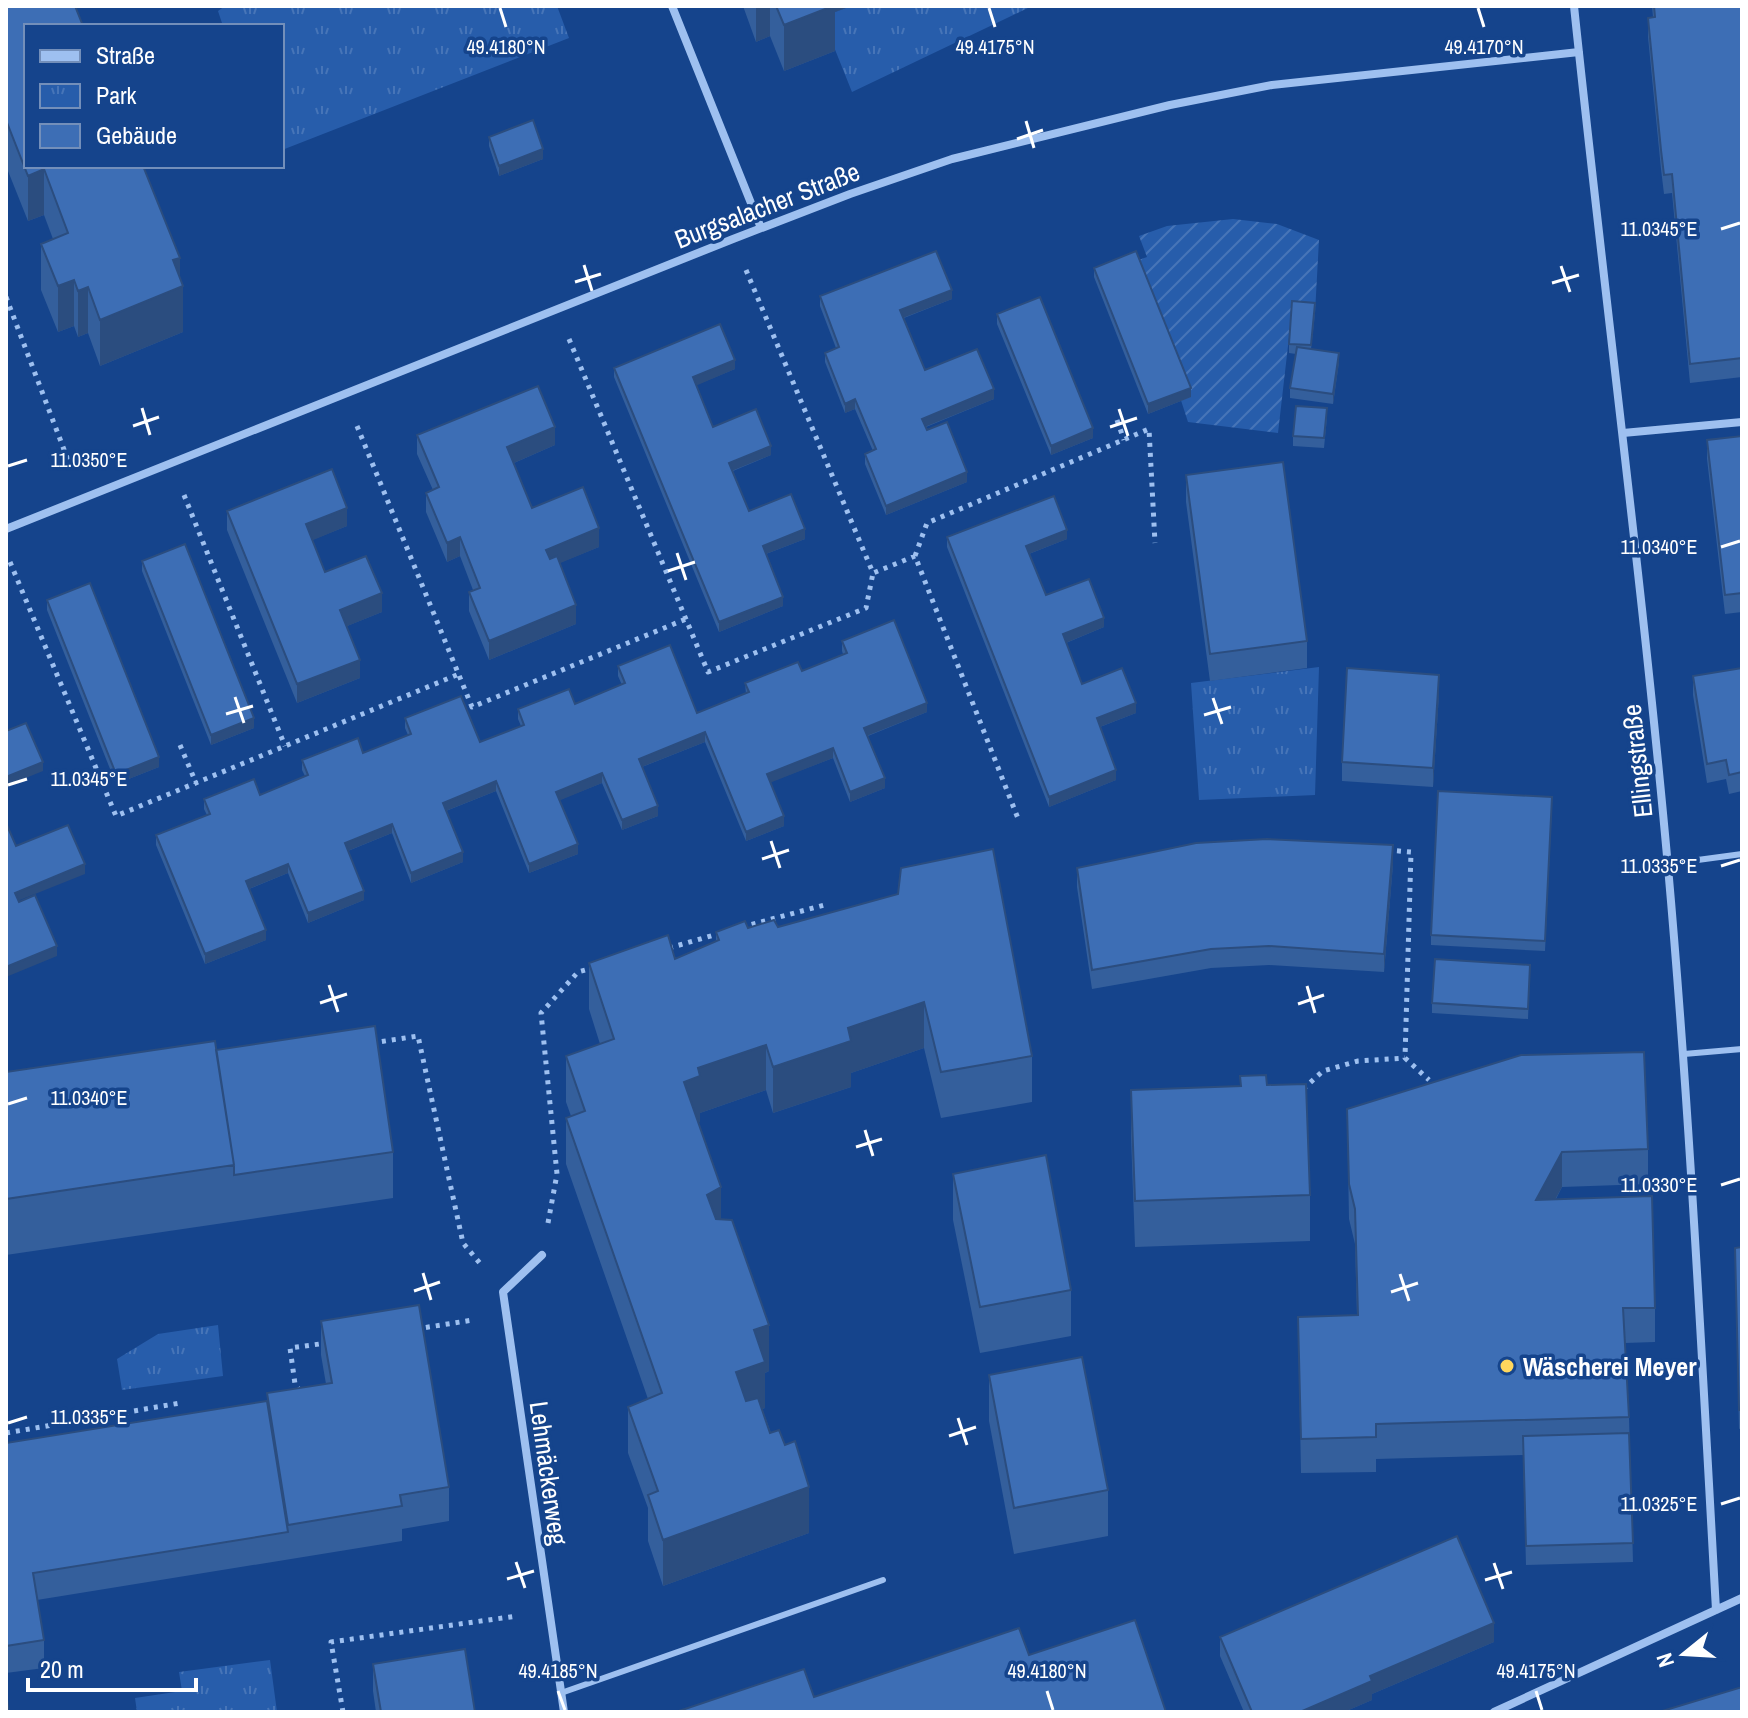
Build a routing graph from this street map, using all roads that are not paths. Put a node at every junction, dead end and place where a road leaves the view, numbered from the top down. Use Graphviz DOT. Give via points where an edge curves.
graph roads {
  1 [pos="672,6"];
  2 [pos="1574,6"];
  3 [pos="1579,52"];
  4 [pos="761,228"];
  5 [pos="1742,422"];
  6 [pos="1623,433"];
  7 [pos="6,529"];
  8 [pos="1742,854"];
  9 [pos="1668,864"];
  10 [pos="1742,1049"];
  11 [pos="1684,1054"];
  12 [pos="542,1255"];
  13 [pos="883,1580"];
  14 [pos="1742,1598"];
  15 [pos="1716,1610"];
  16 [pos="561,1693"];
  17 [pos="564,1712"];
  18 [pos="1494,1712"];
  1 -- 4 [label="street"];
  2 -- 3 [label="street, Ellingstraße"];
  3 -- 4 [label="street, Burgsalacher Straße" via="1272,85 1170,105 952,159"];
  3 -- 6 [label="street, Ellingstraße"];
  4 -- 7 [label="street, Burgsalacher Straße"];
  5 -- 6 [label="street"];
  6 -- 9 [label="street, Ellingstraße"];
  8 -- 9 [label="lane"];
  9 -- 11 [label="street, Ellingstraße"];
  10 -- 11 [label="lane"];
  11 -- 15 [label="street, Ellingstraße"];
  12 -- 16 [label="street, Lehmäckerweg" via="503,1292"];
  13 -- 16 [label="lane"];
  14 -- 15 [label="street"];
  15 -- 18 [label="street"];
  16 -- 17 [label="street, Lehmäckerweg"];
}
